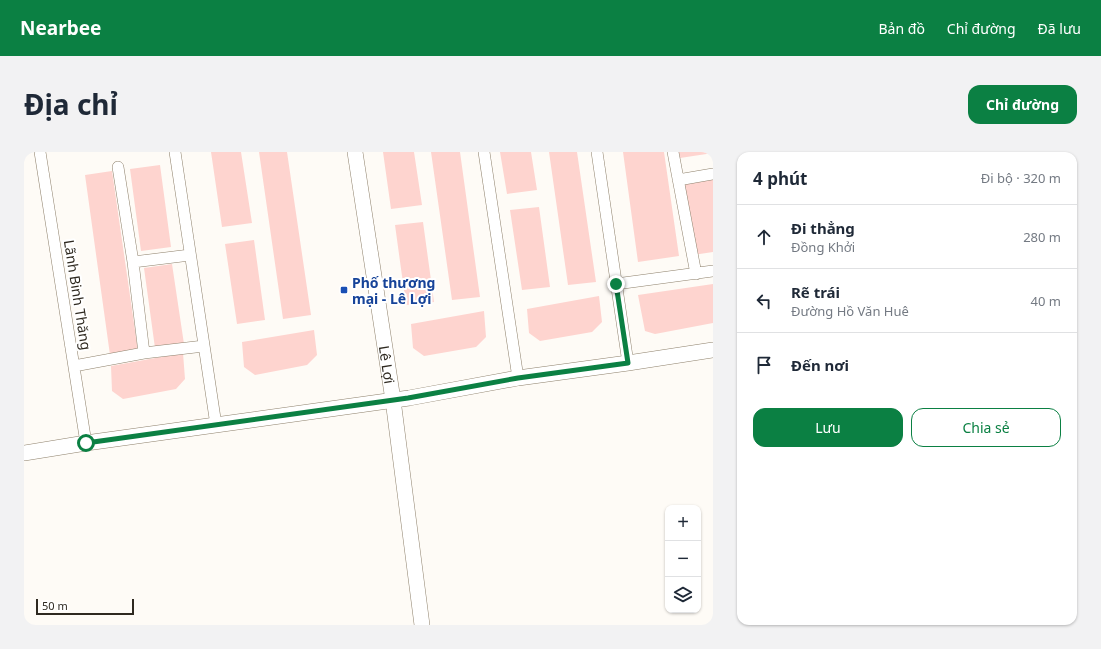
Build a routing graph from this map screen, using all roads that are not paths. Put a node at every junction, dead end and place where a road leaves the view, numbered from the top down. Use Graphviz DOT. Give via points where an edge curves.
graph roads {
  1 [pos="40,152"];
  2 [pos="175,152"];
  3 [pos="355,152"];
  4 [pos="484,152"];
  5 [pos="597,152"];
  6 [pos="673,152"];
  7 [pos="118,167"];
  8 [pos="713,174"];
  9 [pos="678,180"];
  10 [pos="190,255"];
  11 [pos="134,262"];
  12 [pos="713,272"];
  13 [pos="696,274"];
  14 [pos="616,284"];
  15 [pos="204,346"];
  16 [pos="713,350"];
  17 [pos="144,353"];
  18 [pos="628,363"];
  19 [pos="74,366"];
  20 [pos="518,378"];
  21 [pos="393,400"];
  22 [pos="216,425"];
  23 [pos="86,443"];
  24 [pos="24,453"];
  25 [pos="422,625"];
  1 -- 19 [label="street, Lãnh Binh Thăng"];
  2 -- 10 [label="street"];
  3 -- 21 [label="street, Lê Lợi"];
  4 -- 20 [label="street"];
  5 -- 14 [label="street"];
  6 -- 9 [label="street"];
  7 -- 11 [label="street"];
  8 -- 9 [label="street"];
  9 -- 13 [label="street"];
  10 -- 11 [label="street"];
  10 -- 15 [label="street"];
  11 -- 17 [label="street"];
  12 -- 13 [label="street"];
  13 -- 14 [label="street"];
  14 -- 18 [label="street"];
  15 -- 17 [label="street"];
  15 -- 22 [label="street"];
  16 -- 18 [label="street"];
  17 -- 19 [label="street"];
  18 -- 20 [label="street"];
  19 -- 23 [label="street, Lãnh Binh Thăng"];
  20 -- 21 [label="street"];
  21 -- 22 [label="street"];
  21 -- 25 [label="street, Lê Lợi"];
  22 -- 23 [label="street"];
  23 -- 24 [label="street"];
}
